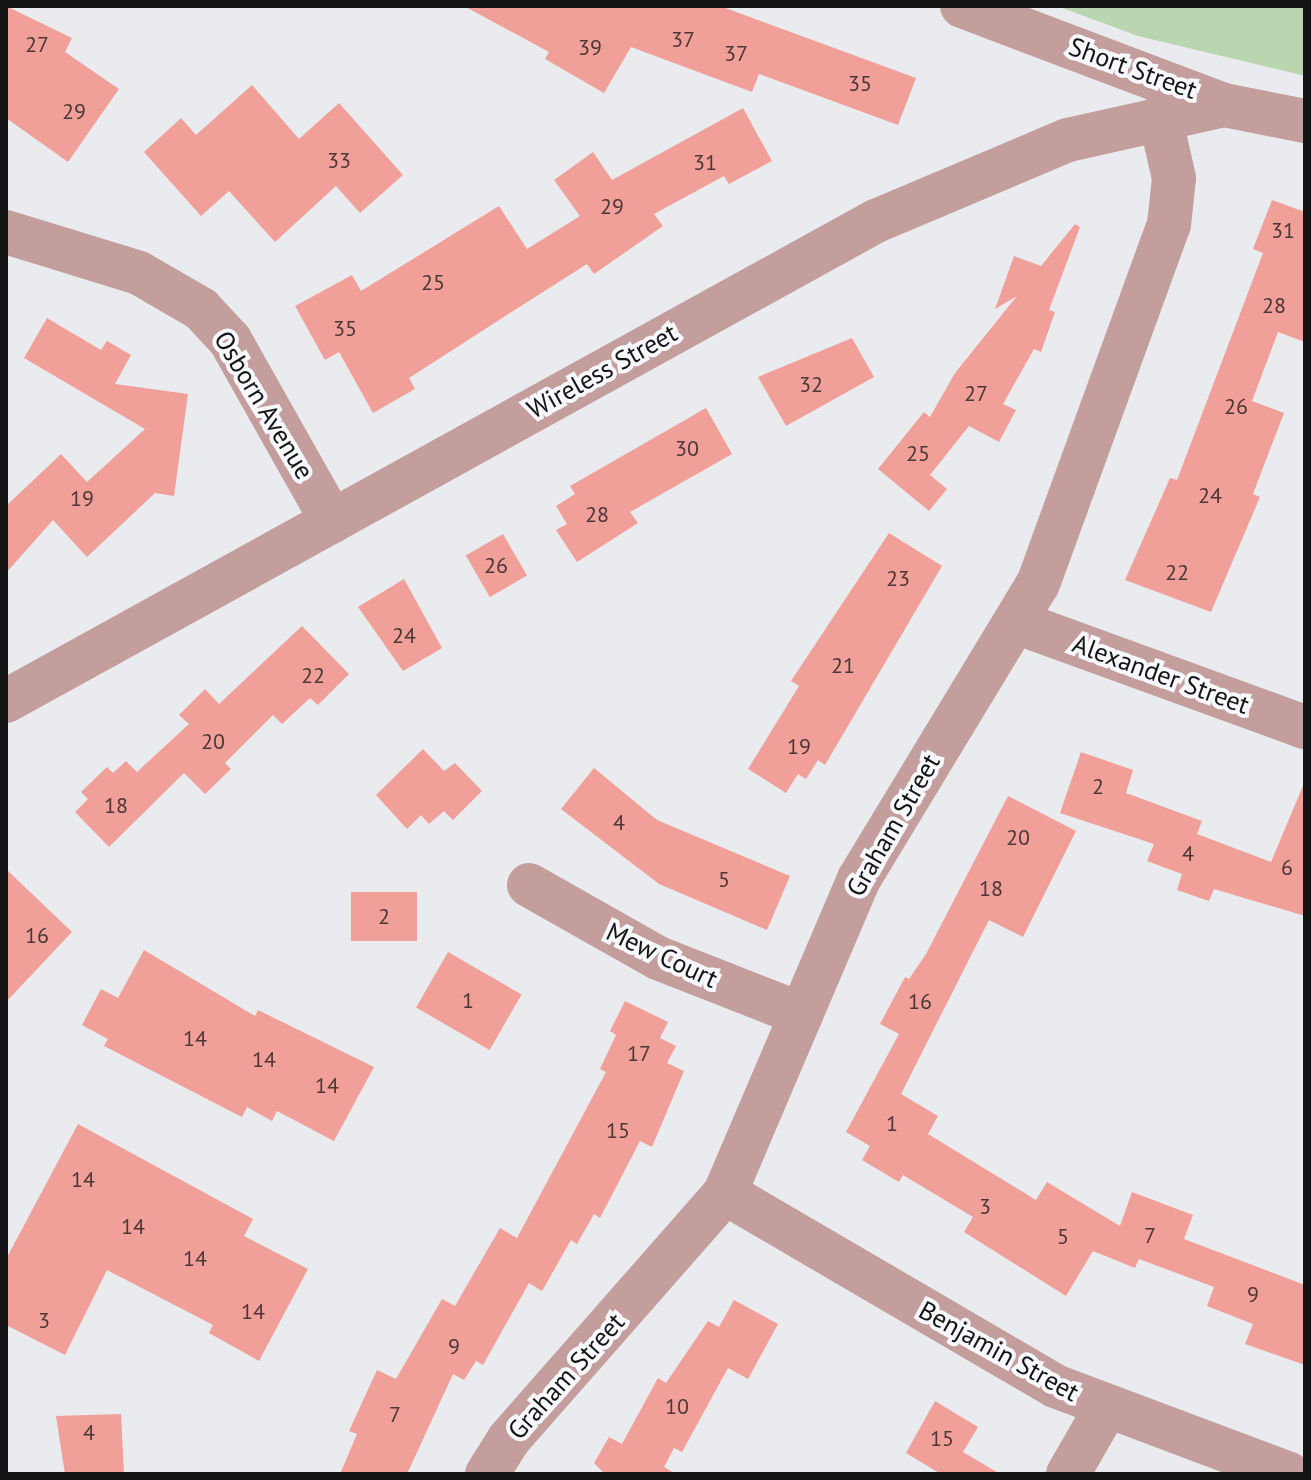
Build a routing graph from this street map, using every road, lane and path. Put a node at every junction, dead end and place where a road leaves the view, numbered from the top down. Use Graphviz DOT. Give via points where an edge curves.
graph roads {
  1 [pos="962,6"];
  2 [pos="1224,105"];
  3 [pos="1160,117"];
  4 [pos="1305,121"];
  5 [pos="6,232"];
  6 [pos="332,521"];
  7 [pos="1016,622"];
  8 [pos="6,701"];
  9 [pos="1305,727"];
  10 [pos="529,885"];
  11 [pos="801,1014"];
  12 [pos="725,1193"];
  13 [pos="1106,1408"];
  14 [pos="487,1474"];
  15 [pos="1068,1474"];
  16 [pos="1289,1474"];
  1 -- 2 [label="street, Short Street"];
  2 -- 3 [label="street, Wireless Street"];
  2 -- 4 [label="street, Short Street"];
  3 -- 6 [label="street, Wireless Street" via="1068,140 876,221"];
  3 -- 7 [label="street, Graham Street" via="1174,178 1169,225 1057,543"];
  5 -- 6 [label="street, Osborn Avenue" via="139,273 201,309 230,340"];
  6 -- 8 [label="street, Wireless Street"];
  7 -- 9 [label="street, Alexander Street"];
  7 -- 11 [label="street, Graham Street" via="859,879"];
  10 -- 11 [label="street, Mew Court" via="658,958"];
  11 -- 12 [label="street, Graham Street"];
  12 -- 13 [label="street, Benjamin Street" via="1017,1366"];
  12 -- 14 [label="street, Graham Street" via="509,1439"];
  13 -- 15 [label="street"];
  13 -- 16 [label="street, Benjamin Street"];
}
